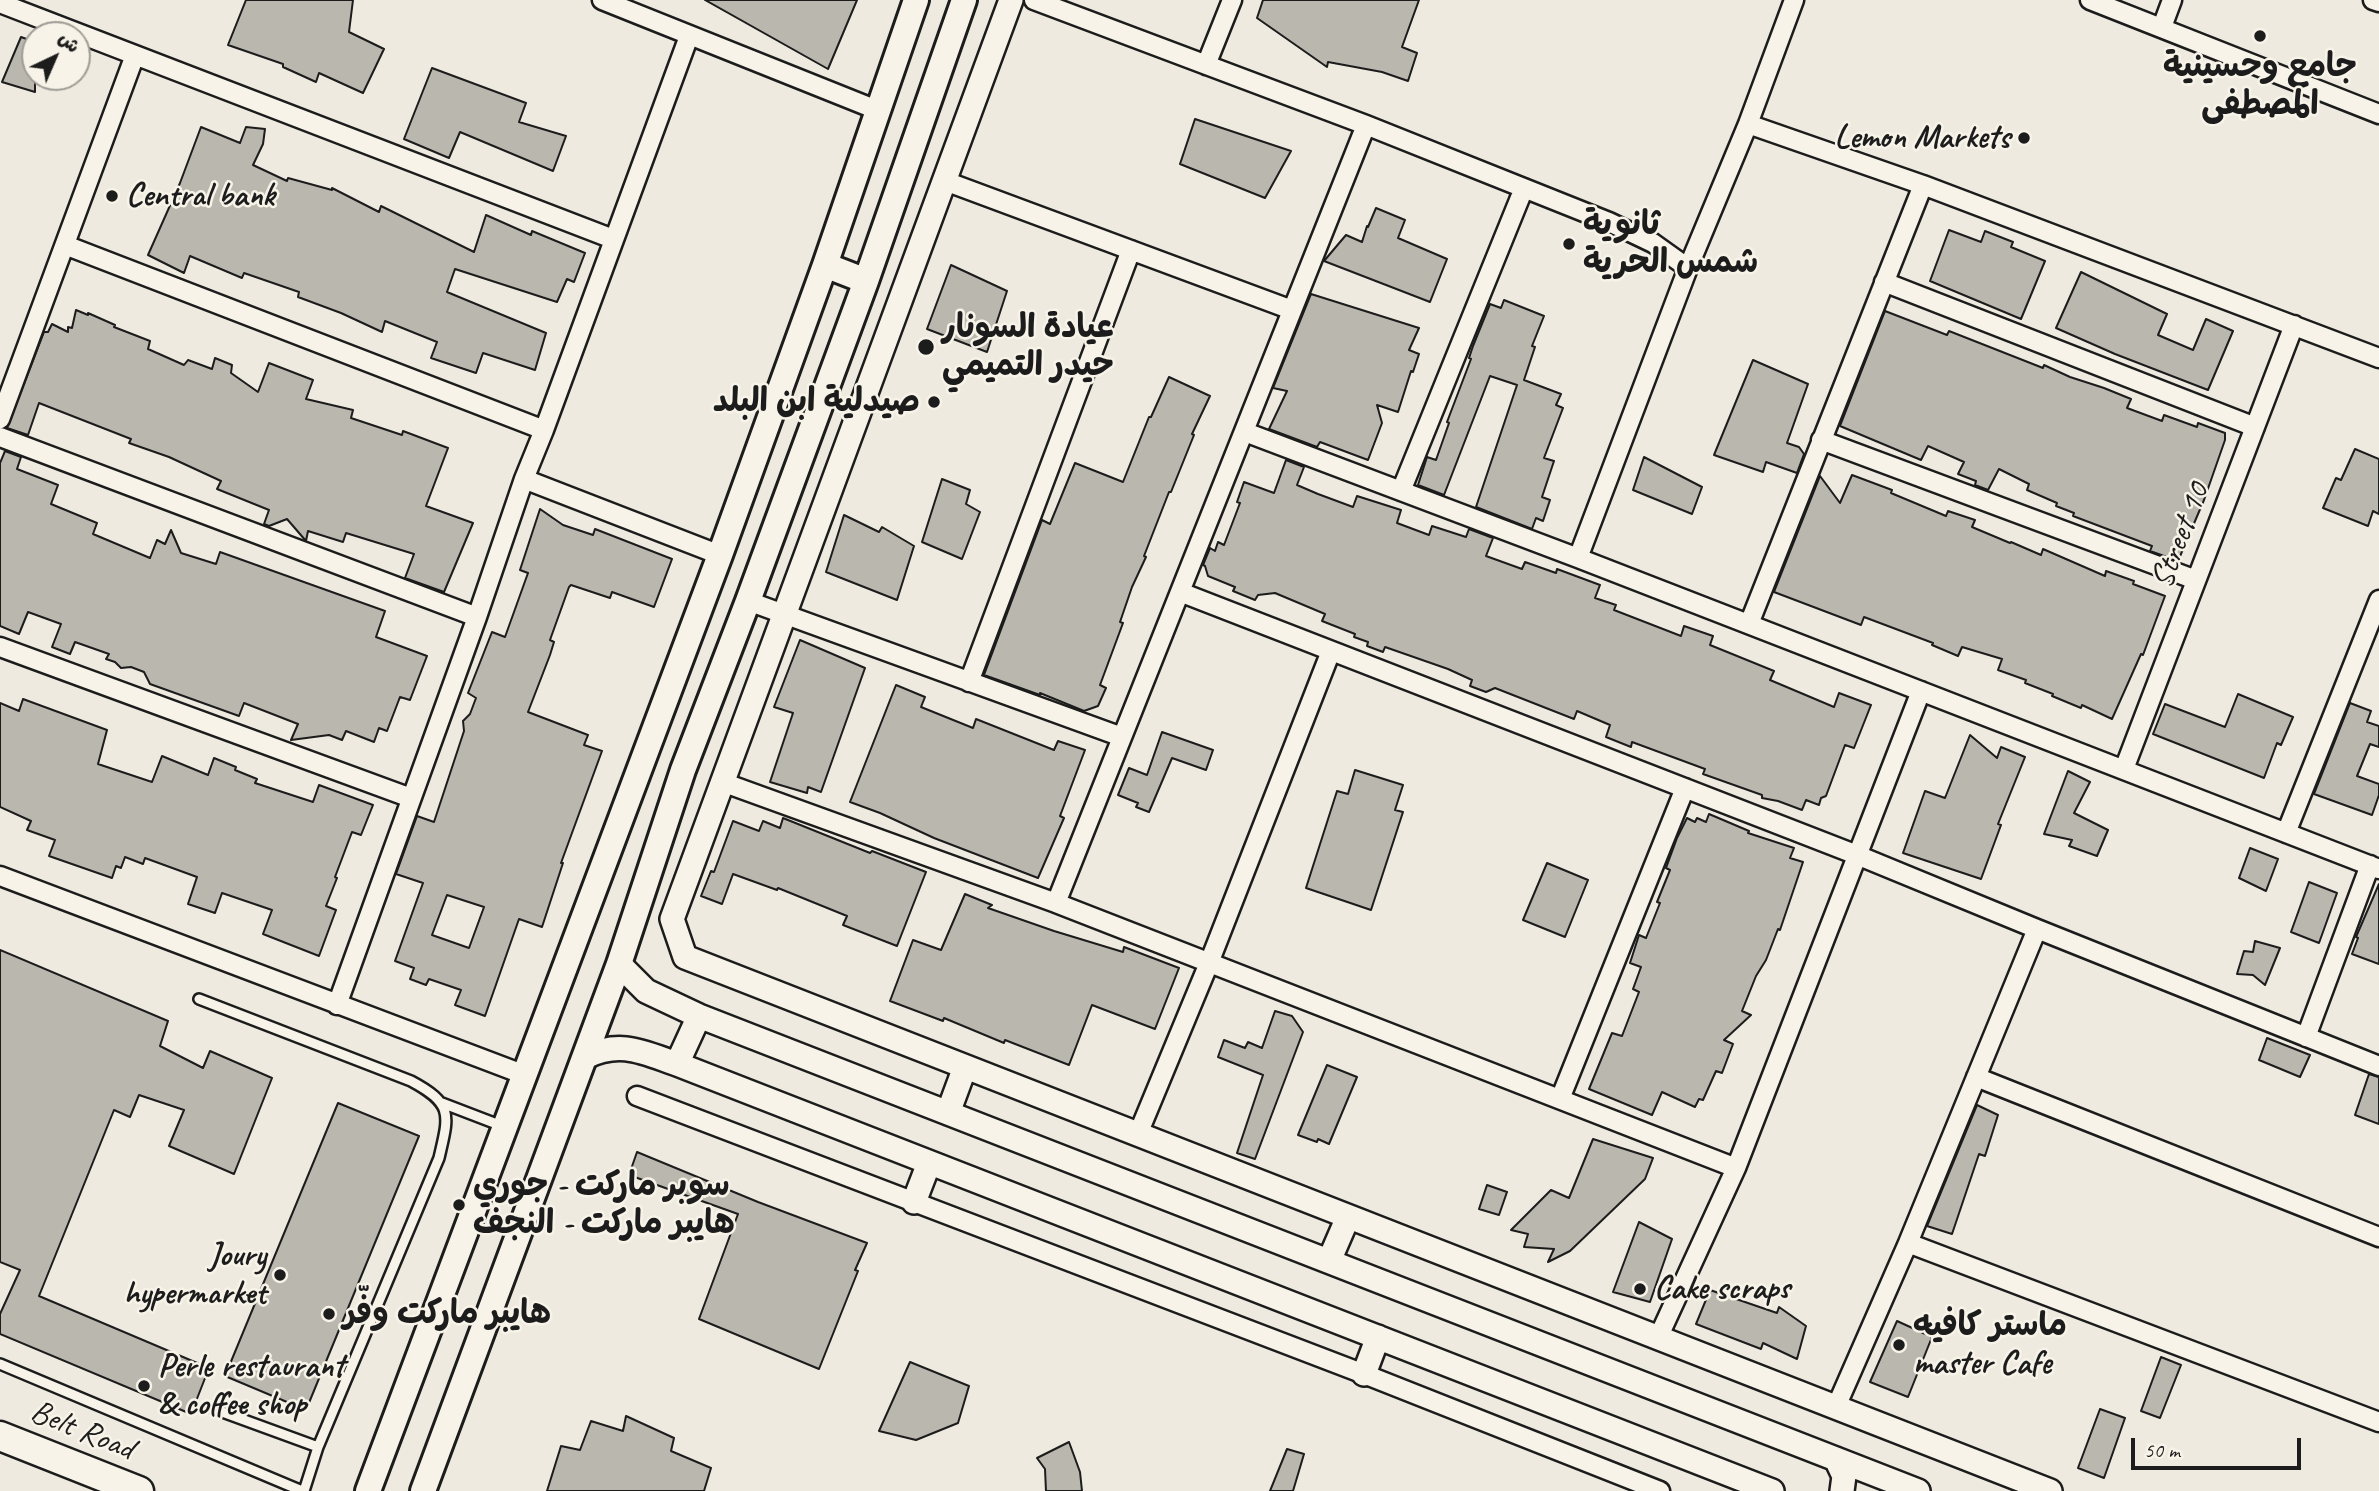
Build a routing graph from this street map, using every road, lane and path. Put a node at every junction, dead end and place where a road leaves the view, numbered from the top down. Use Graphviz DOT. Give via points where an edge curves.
graph roads {
  1 [pos="602,0"];
  2 [pos="916,0"];
  3 [pos="964,0"];
  4 [pos="1011,0"];
  5 [pos="1034,0"];
  6 [pos="1232,0"];
  7 [pos="1794,0"];
  8 [pos="2090,0"];
  9 [pos="2172,0"];
  10 [pos="2373,0"];
  11 [pos="2379,2"];
  12 [pos="0,4"];
  13 [pos="2162,27"];
  14 [pos="689,36"];
  15 [pos="135,55"];
  16 [pos="1206,65"];
  17 [pos="877,110"];
  18 [pos="2379,114"];
  19 [pos="1748,124"];
  20 [pos="1366,125"];
  21 [pos="944,181"];
  22 [pos="1923,185"];
  23 [pos="1524,188"];
  24 [pos="613,239"];
  25 [pos="65,244"];
  26 [pos="1131,250"];
  27 [pos="825,265"];
  28 [pos="1688,268"];
  29 [pos="866,281"];
  30 [pos="1884,282"];
  31 [pos="1292,310"];
  32 [pos="2294,325"];
  33 [pos="2379,358"];
  34 [pos="0,419"];
  35 [pos="2255,427"];
  36 [pos="544,430"];
  37 [pos="1245,432"];
  38 [pos="0,437"];
  39 [pos="1821,440"];
  40 [pos="524,479"];
  41 [pos="1401,491"];
  42 [pos="720,555"];
  43 [pos="1578,558"];
  44 [pos="2196,580"];
  45 [pos="1180,592"];
  46 [pos="2379,600"];
  47 [pos="748,601"];
  48 [pos="785,614"];
  49 [pos="477,617"];
  50 [pos="1749,624"];
  51 [pos="0,647"];
  52 [pos="1331,651"];
  53 [pos="969,682"];
  54 [pos="1921,691"];
  55 [pos="1122,737"];
  56 [pos="2123,769"];
  57 [pos="722,782"];
  58 [pos="1685,788"];
  59 [pos="411,798"];
  60 [pos="2286,833"];
  61 [pos="1857,855"];
  62 [pos="2374,867"];
  63 [pos="0,876"];
  64 [pos="1056,903"];
  65 [pos="2037,929"];
  66 [pos="1209,963"];
  67 [pos="619,964"];
  68 [pos="199,999"];
  69 [pos="337,1005"];
  70 [pos="699,1016"];
  71 [pos="2306,1037"];
  72 [pos="585,1057"];
  73 [pos="677,1064"];
  74 [pos="2379,1066"];
  75 [pos="965,1067"];
  76 [pos="526,1075"];
  77 [pos="1976,1077"];
  78 [pos="638,1096"];
  79 [pos="1560,1099"];
  80 [pos="442,1103"];
  81 [pos="948,1113"];
  82 [pos="506,1127"];
  83 [pos="1138,1135"];
  84 [pos="929,1163"];
  85 [pos="1736,1168"];
  86 [pos="914,1202"];
  87 [pos="1348,1217"];
  88 [pos="2379,1237"];
  89 [pos="1908,1243"];
  90 [pos="1329,1261"];
  91 [pos="1378,1337"];
  92 [pos="1658,1338"];
  93 [pos="0,1364"];
  94 [pos="1364,1374"];
  95 [pos="1836,1408"];
  96 [pos="214,1409"];
  97 [pos="2379,1422"];
  98 [pos="0,1436"];
  99 [pos="318,1447"];
  100 [pos="1836,1459"];
  101 [pos="139,1491"];
  102 [pos="303,1491"];
  103 [pos="368,1491"];
  104 [pos="423,1491"];
  105 [pos="1660,1491"];
  106 [pos="1772,1491"];
  107 [pos="1842,1491"];
  108 [pos="1918,1491"];
  109 [pos="2050,1491"];
  1 -- 14 [label="street"];
  2 -- 17 [label="main road"];
  3 -- 29 [label="main road"];
  4 -- 21 [label="street"];
  5 -- 16 [label="street"];
  6 -- 16 [label="street"];
  7 -- 19 [label="street"];
  8 -- 13 [label="street"];
  9 -- 13 [label="street"];
  10 -- 11 [label="street"];
  12 -- 15 [label="street"];
  13 -- 18 [label="street"];
  14 -- 17 [label="street"];
  14 -- 24 [label="street"];
  15 -- 24 [label="street"];
  15 -- 25 [label="street"];
  16 -- 20 [label="street"];
  17 -- 27 [label="main road"];
  19 -- 22 [label="street"];
  19 -- 28 [label="street"];
  20 -- 23 [label="street"];
  20 -- 31 [label="street"];
  21 -- 26 [label="street"];
  21 -- 48 [label="street"];
  22 -- 30 [label="street"];
  22 -- 32 [label="street"];
  23 -- 28 [label="street" via="1653,243"];
  23 -- 41 [label="street"];
  24 -- 36 [label="street"];
  25 -- 34 [label="street"];
  25 -- 36 [label="street"];
  26 -- 31 [label="street"];
  26 -- 53 [label="street"];
  27 -- 29 [label="main road"];
  27 -- 42 [label="main road"];
  28 -- 43 [label="street"];
  29 -- 47 [label="main road"];
  30 -- 35 [label="street"];
  30 -- 39 [label="street"];
  31 -- 37 [label="street"];
  32 -- 33 [label="street"];
  32 -- 35 [label="street, Street 10"];
  35 -- 44 [label="street, Street 10"];
  36 -- 40 [label="street"];
  37 -- 41 [label="street"];
  37 -- 45 [label="street"];
  38 -- 49 [label="street"];
  39 -- 44 [label="street"];
  39 -- 50 [label="street"];
  40 -- 42 [label="street"];
  40 -- 49 [label="street"];
  41 -- 43 [label="street"];
  42 -- 76 [label="main road"];
  43 -- 50 [label="street"];
  44 -- 56 [label="street, Street 10"];
  45 -- 52 [label="street"];
  45 -- 55 [label="street"];
  46 -- 60 [label="street"];
  47 -- 48 [label="street"];
  47 -- 67 [label="main road" via="683,770"];
  48 -- 53 [label="street"];
  48 -- 57 [label="street"];
  49 -- 59 [label="street"];
  50 -- 54 [label="street"];
  51 -- 59 [label="street"];
  52 -- 58 [label="street"];
  52 -- 66 [label="street"];
  53 -- 55 [label="street"];
  54 -- 56 [label="street"];
  54 -- 61 [label="street"];
  55 -- 64 [label="street"];
  56 -- 60 [label="street"];
  57 -- 64 [label="street"];
  57 -- 75 [label="street" via="672,919 685,957"];
  58 -- 61 [label="street"];
  58 -- 79 [label="street"];
  59 -- 69 [label="street"];
  60 -- 62 [label="street"];
  61 -- 65 [label="street"];
  61 -- 85 [label="street"];
  62 -- 71 [label="street"];
  63 -- 69 [label="street"];
  64 -- 66 [label="street"];
  65 -- 71 [label="street"];
  65 -- 77 [label="street"];
  66 -- 79 [label="street"];
  66 -- 83 [label="street"];
  67 -- 70 [label="street" via="646,991"];
  67 -- 72 [label="main road"];
  68 -- 80 [label="lane" via="411,1081"];
  69 -- 76 [label="street"];
  70 -- 73 [label="street"];
  70 -- 81 [label="street"];
  71 -- 74 [label="street"];
  72 -- 73 [label="street" via="599,1050 630,1048"];
  72 -- 104 [label="main road"];
  73 -- 84 [label="street"];
  75 -- 81 [label="street"];
  75 -- 83 [label="street"];
  76 -- 82 [label="main road"];
  77 -- 88 [label="street"];
  77 -- 89 [label="street"];
  78 -- 86 [label="street"];
  79 -- 85 [label="street"];
  80 -- 82 [label="lane"];
  80 -- 99 [label="lane" via="448,1121 439,1158"];
  81 -- 90 [label="street"];
  82 -- 103 [label="main road"];
  83 -- 87 [label="street"];
  84 -- 86 [label="street"];
  84 -- 91 [label="street"];
  85 -- 92 [label="street"];
  86 -- 94 [label="street"];
  87 -- 90 [label="street"];
  87 -- 92 [label="street"];
  89 -- 95 [label="street"];
  89 -- 97 [label="street"];
  90 -- 100 [label="street"];
  91 -- 94 [label="street"];
  91 -- 106 [label="street"];
  92 -- 95 [label="street"];
  93 -- 102 [label="lane"];
  94 -- 105 [label="street"];
  95 -- 109 [label="street"];
  96 -- 99 [label="lane"];
  98 -- 101 [label="main road, Belt Road"];
  99 -- 102 [label="lane"];
  100 -- 107 [label="street" via="1844,1476"];
  100 -- 108 [label="street"];
}
